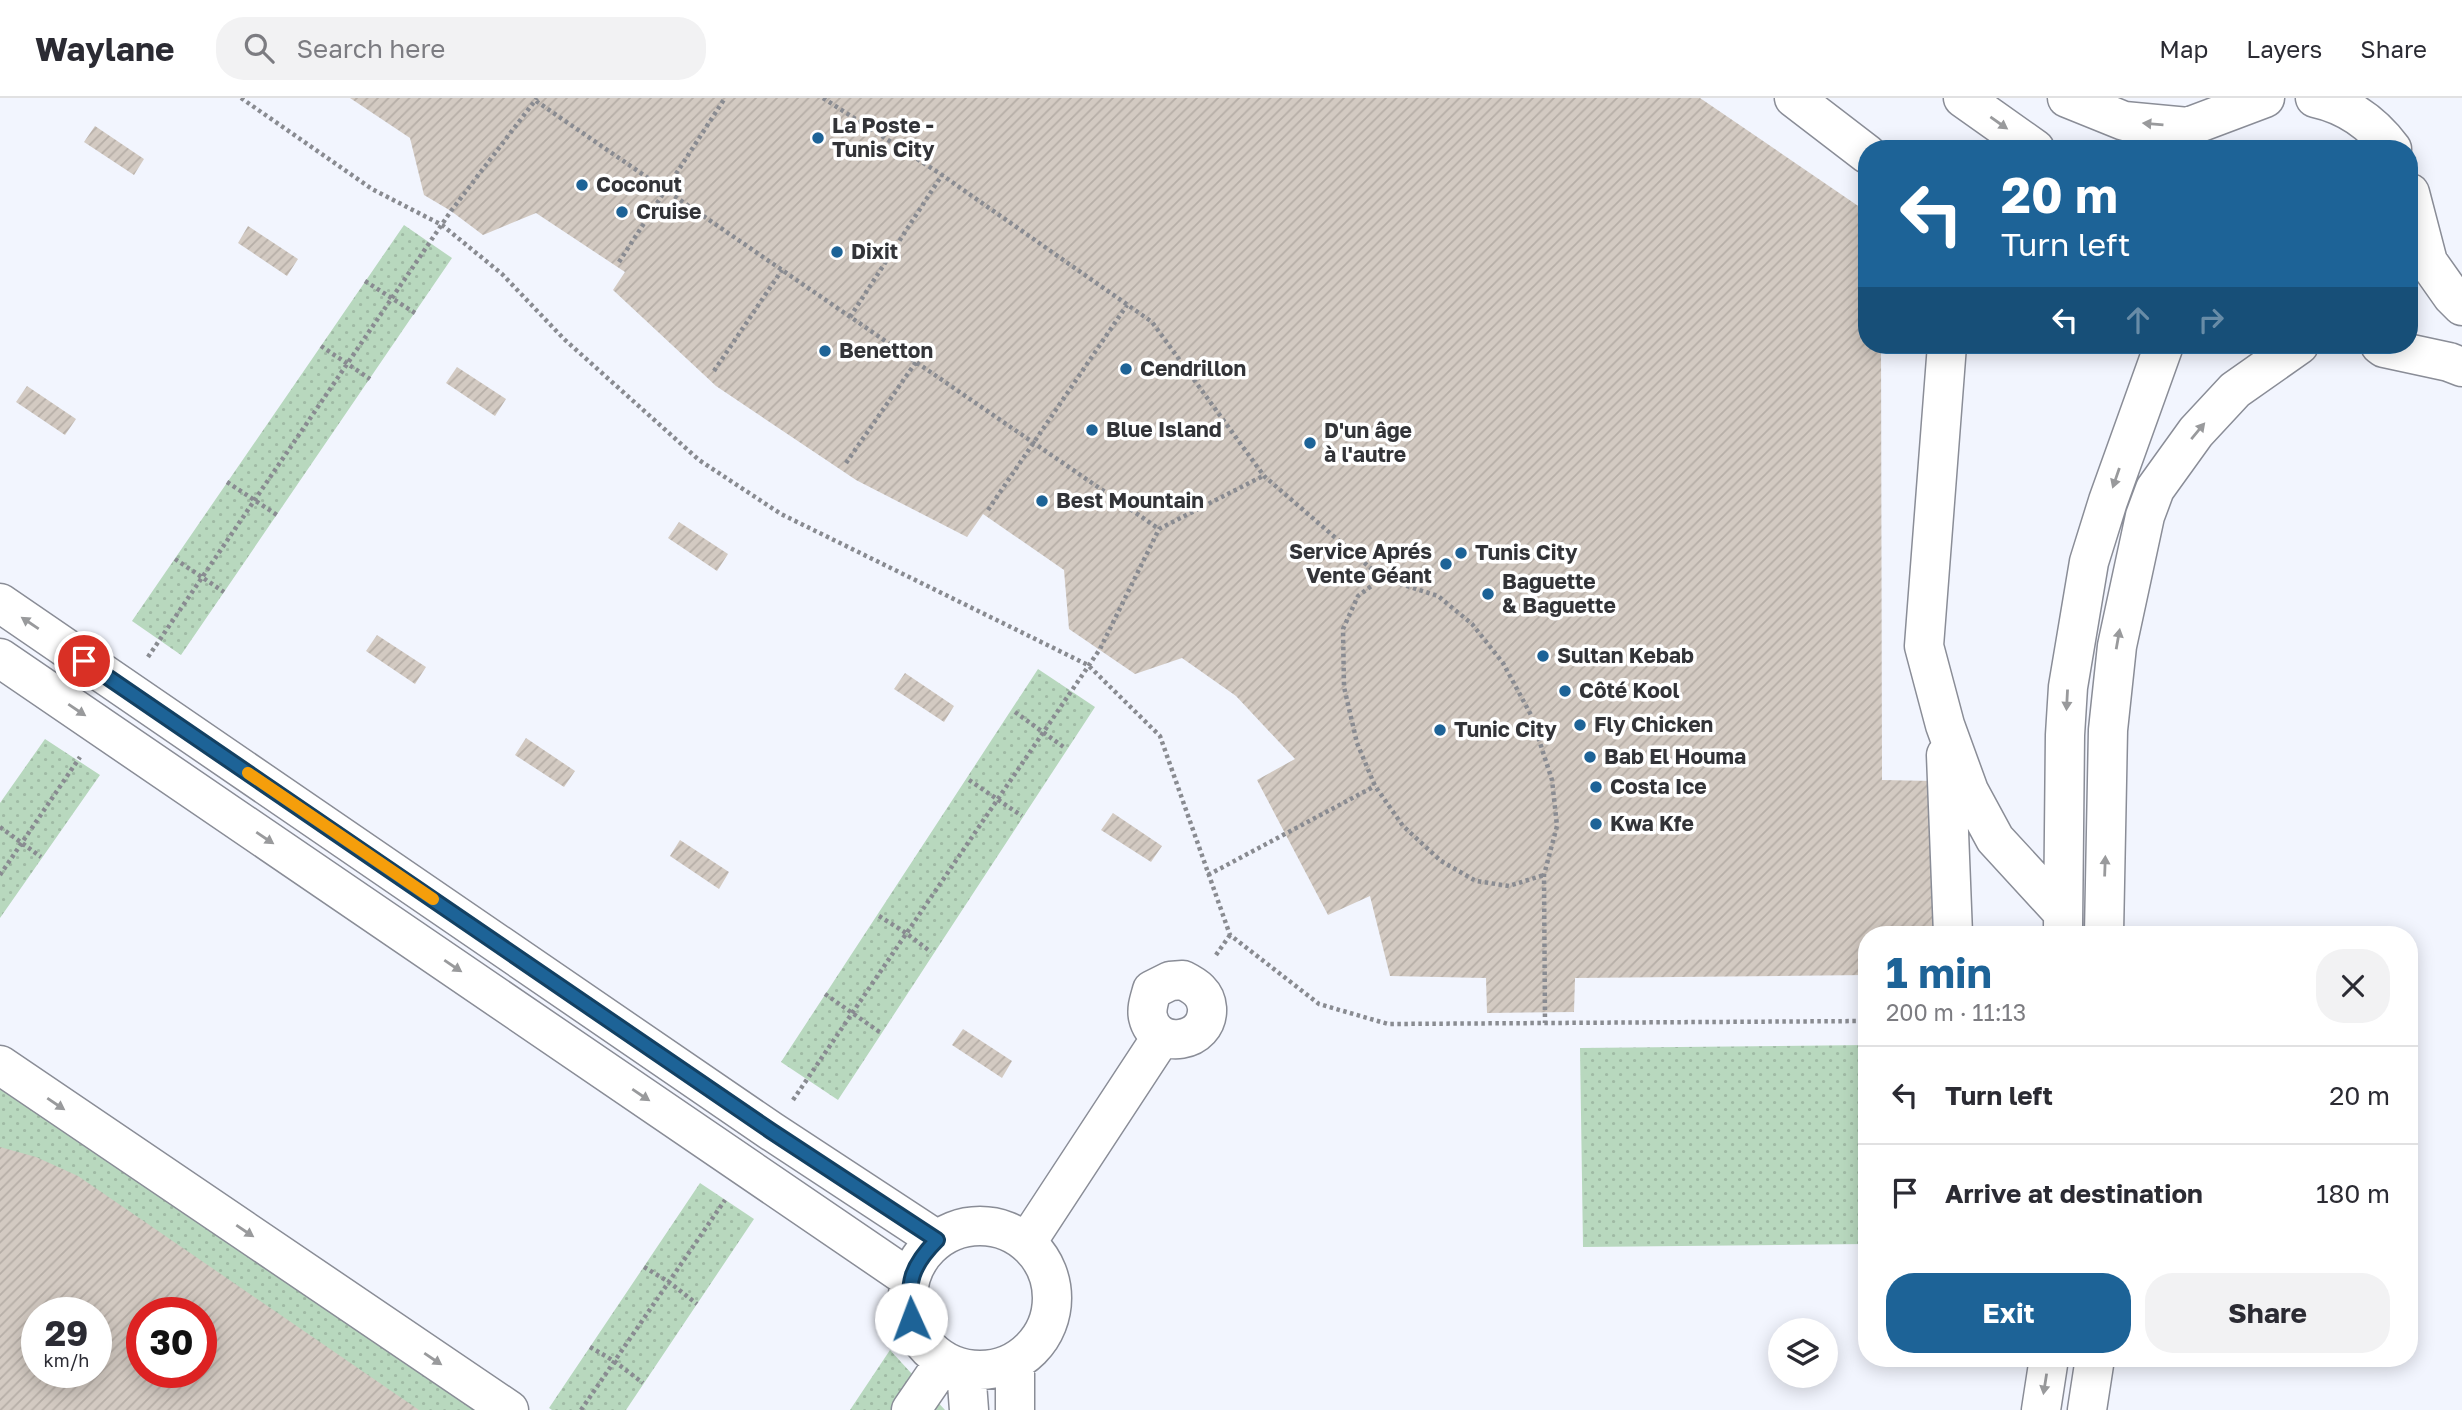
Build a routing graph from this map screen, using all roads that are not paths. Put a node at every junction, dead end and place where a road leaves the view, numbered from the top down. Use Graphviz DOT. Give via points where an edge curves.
graph roads {
  1 [pos="1794,98"];
  2 [pos="1964,98"];
  3 [pos="2067,98"];
  4 [pos="2265,98"];
  5 [pos="2315,98"];
  6 [pos="2022,140"];
  7 [pos="2202,140"];
  8 [pos="2384,140"];
  9 [pos="1858,146"];
  10 [pos="2418,224"];
  11 [pos="2462,306"];
  12 [pos="1946,354"];
  13 [pos="2161,354"];
  14 [pos="2287,354"];
  15 [pos="2409,354"];
  16 [pos="2462,367"];
  17 [pos="0,603"];
  18 [pos="0,658"];
  19 [pos="1945,725"];
  20 [pos="2063,924"];
  21 [pos="1953,926"];
  22 [pos="2104,926"];
  23 [pos="1162,1036"];
  24 [pos="0,1065"];
  25 [pos="937,1240"];
  26 [pos="1027,1242"];
  27 [pos="910,1279"];
  28 [pos="1014,1363"];
  29 [pos="955,1366"];
  30 [pos="2048,1367"];
  31 [pos="2094,1367"];
  32 [pos="509,1410"];
  33 [pos="911,1410"];
  34 [pos="970,1410"];
  35 [pos="1015,1410"];
  36 [pos="2041,1410"];
  37 [pos="2087,1410"];
  1 -- 9 [label="street"];
  2 -- 6 [label="street, one-way"];
  4 -- 3 [label="street, one-way" via="2188,127 2123,121"];
  4 -- 7 [label="street" via="2233,111"];
  5 -- 8 [label="street" via="2336,103 2367,121"];
  10 -- 11 [label="street" via="2428,262"];
  12 -- 19 [label="street" via="1924,646"];
  13 -- 20 [label="street, one-way" via="2088,562 2068,687"];
  22 -- 14 [label="street, one-way" via="2108,730 2117,646 2146,516 2155,489 2196,432 2235,390"];
  15 -- 16 [label="street"];
  25 -- 17 [label="street, one-way"];
  18 -- 27 [label="street, one-way"];
  19 -- 20 [label="street" via="1969,791 1995,839"];
  19 -- 21 [label="street"];
  23 -- 26 [label="street"];
  24 -- 32 [label="street, one-way"];
  25 -- 26 [label="street" via="976,1226 1002,1229"];
  25 -- 27 [label="street" via="922,1255"];
  26 -- 28 [label="street" via="1041,1258 1051,1281 1053,1304 1039,1342"];
  27 -- 29 [label="street" via="911,1319 927,1348"];
  28 -- 29 [label="street" via="990,1371"];
  28 -- 35 [label="street"];
  29 -- 33 [label="street"];
  29 -- 34 [label="street"];
  30 -- 36 [label="street, one-way"];
  31 -- 37 [label="street"];
}
